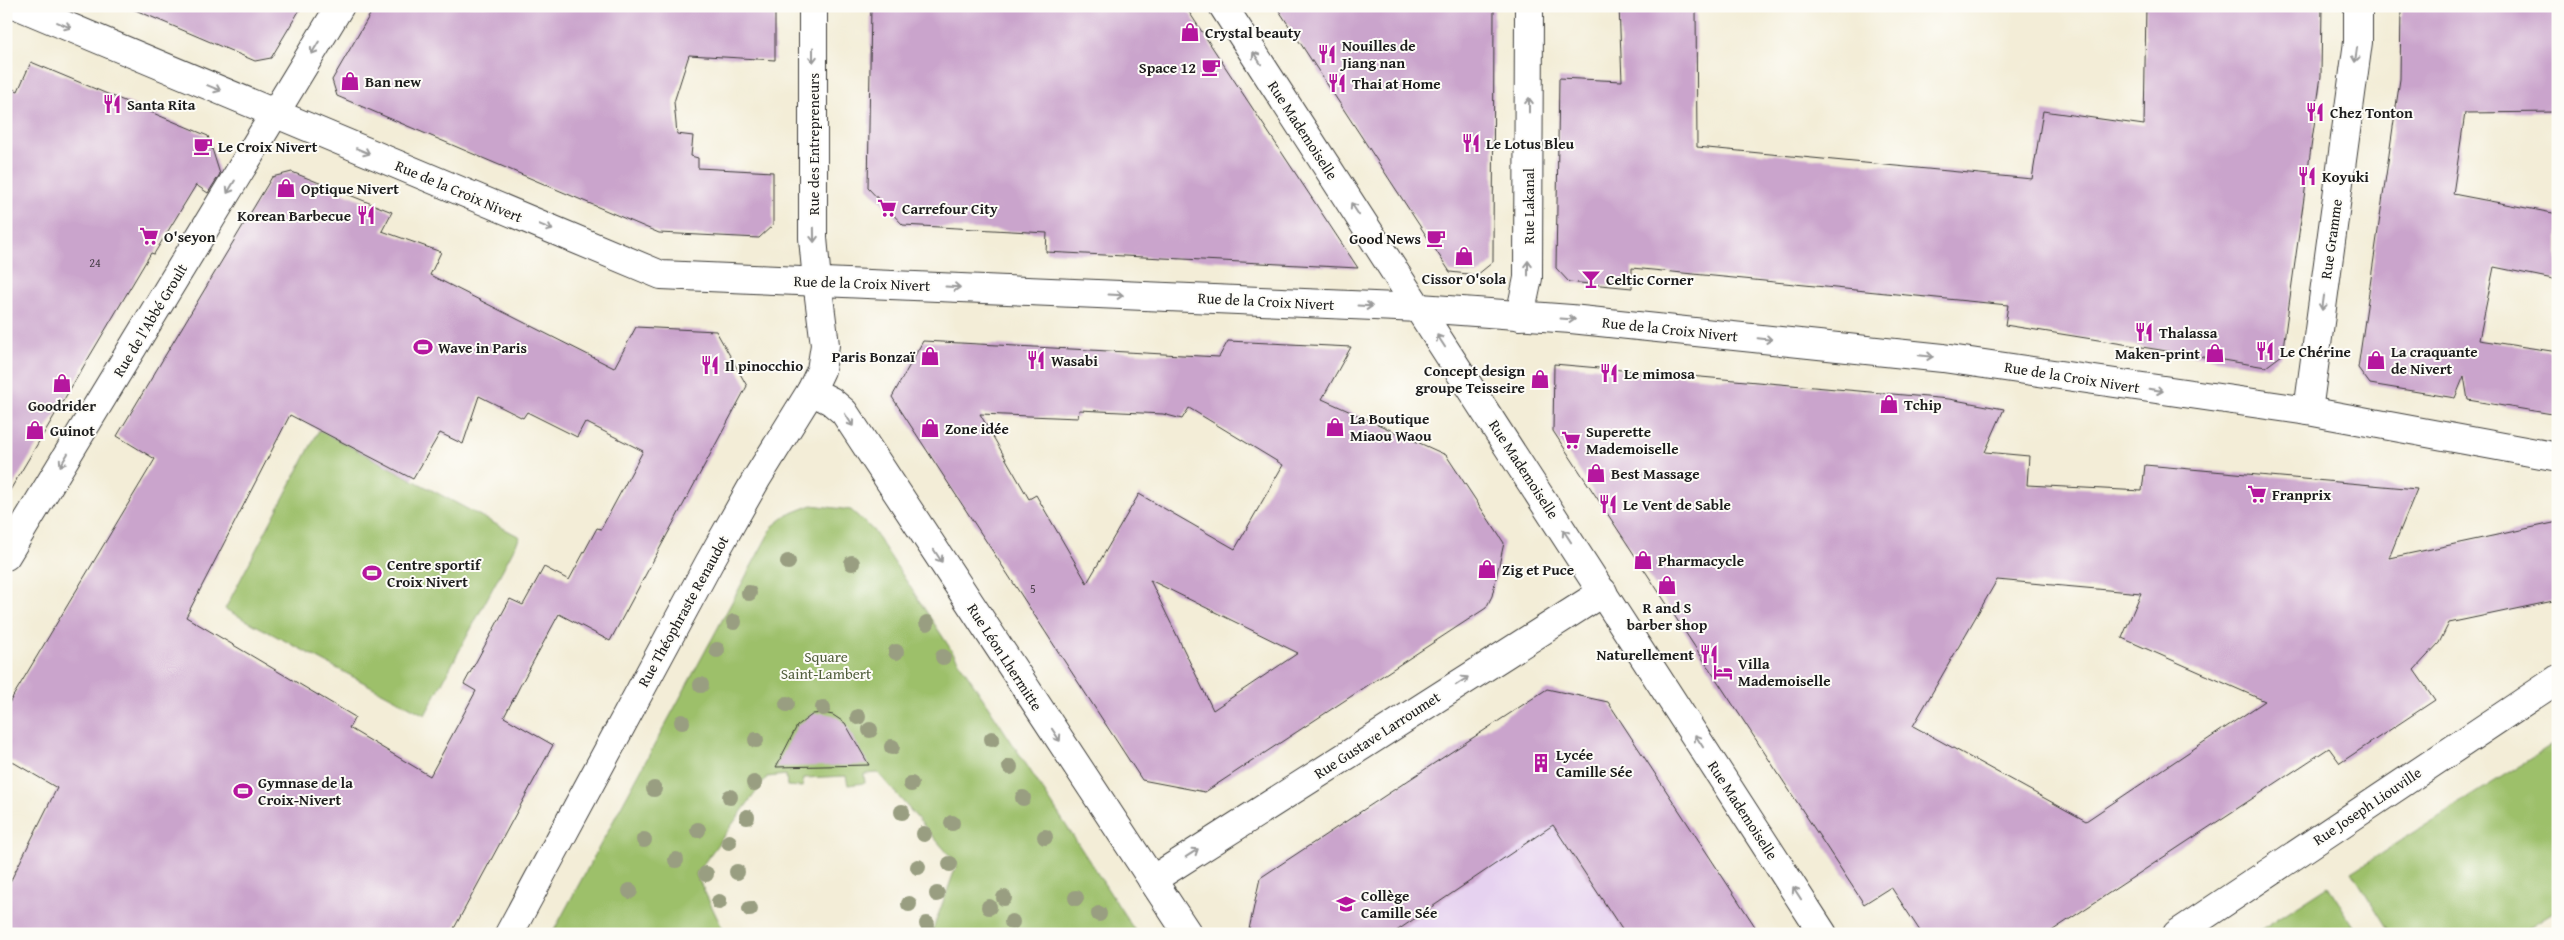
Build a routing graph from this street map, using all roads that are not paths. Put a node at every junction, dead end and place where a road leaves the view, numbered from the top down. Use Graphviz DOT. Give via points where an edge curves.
graph roads {
  1 [pos="19,6"];
  2 [pos="340,6"];
  3 [pos="813,6"];
  4 [pos="1223,6"];
  5 [pos="1529,6"];
  6 [pos="2358,6"];
  7 [pos="276,113"];
  8 [pos="817,281"];
  9 [pos="1420,308"];
  10 [pos="1520,316"];
  11 [pos="811,391"];
  12 [pos="2308,412"];
  13 [pos="2558,457"];
  14 [pos="6,556"];
  15 [pos="1603,592"];
  16 [pos="2558,679"];
  17 [pos="1152,880"];
  18 [pos="509,934"];
  19 [pos="1188,934"];
  20 [pos="1823,934"];
  21 [pos="2177,934"];
  1 -- 7 [label="street, Rue de la Croix Nivert, one-way"];
  2 -- 7 [label="street, Rue de l'Abbé Groult, one-way"];
  3 -- 8 [label="street, Rue des Entrepreneurs, one-way" via="813,238"];
  9 -- 4 [label="street, Rue Mademoiselle, one-way"];
  10 -- 5 [label="street, Rue Lakanal, one-way" via="1528,278"];
  6 -- 12 [label="street, Rue Gramme, one-way" via="2358,42"];
  7 -- 8 [label="street, Rue de la Croix Nivert, one-way" via="661,275"];
  7 -- 14 [label="street, Rue de l'Abbé Groult, one-way"];
  8 -- 9 [label="street, Rue de la Croix Nivert, one-way"];
  8 -- 11 [label="street, Rue Théophraste Renaudot" via="825,344 821,370"];
  9 -- 10 [label="street, Rue de la Croix Nivert"];
  15 -- 9 [label="street, Rue Mademoiselle, one-way"];
  10 -- 12 [label="street, Rue de la Croix Nivert, one-way" via="1943,358"];
  11 -- 17 [label="street, Rue Léon Lhermitte, one-way" via="844,412"];
  11 -- 18 [label="street, Rue Théophraste Renaudot" via="733,520"];
  12 -- 13 [label="street, Rue de la Croix Nivert"];
  17 -- 15 [label="street, Rue Gustave Larroumet, one-way"];
  20 -- 15 [label="street, Rue Mademoiselle, one-way"];
  16 -- 21 [label="street, Rue Joseph Liouville"];
  17 -- 19 [label="street, Rue Léon Lhermitte"];
}
